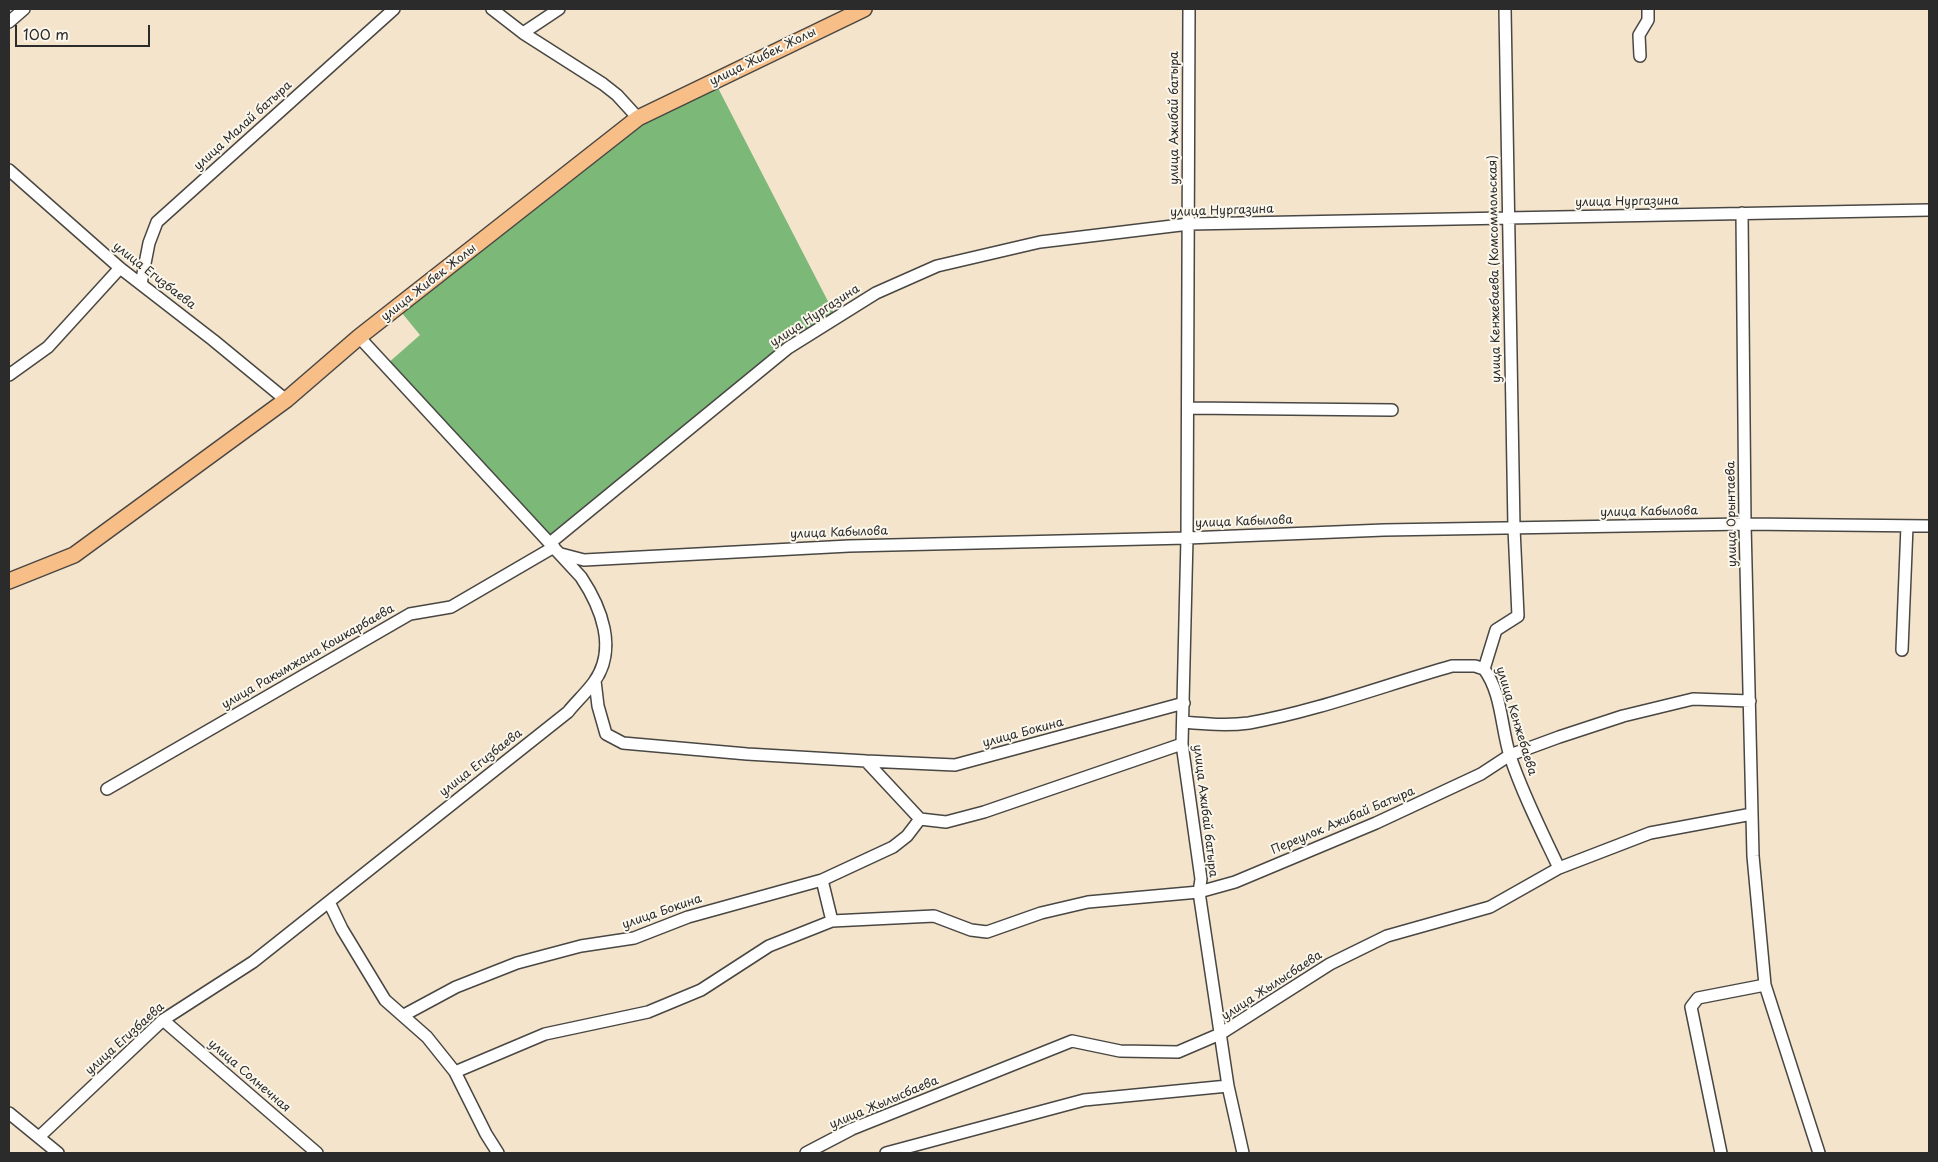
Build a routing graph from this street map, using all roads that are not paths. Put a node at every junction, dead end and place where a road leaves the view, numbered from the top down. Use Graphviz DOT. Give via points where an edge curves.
graph roads {
  1 [pos="24,9"];
  2 [pos="394,9"];
  3 [pos="492,9"];
  4 [pos="559,9"];
  5 [pos="864,9"];
  6 [pos="1189,9"];
  7 [pos="1505,9"];
  8 [pos="1648,9"];
  9 [pos="9,22"];
  10 [pos="523,33"];
  11 [pos="1640,56"];
  12 [pos="638,118"];
  13 [pos="9,170"];
  14 [pos="1929,210"];
  15 [pos="1742,213"];
  16 [pos="1508,219"];
  17 [pos="1189,224"];
  18 [pos="120,268"];
  19 [pos="141,284"];
  20 [pos="359,337"];
  21 [pos="9,375"];
  22 [pos="286,400"];
  23 [pos="1188,408"];
  24 [pos="1392,410"];
  25 [pos="1745,524"];
  26 [pos="1907,526"];
  27 [pos="1929,526"];
  28 [pos="1514,528"];
  29 [pos="1187,538"];
  30 [pos="555,548"];
  31 [pos="9,581"];
  32 [pos="1902,650"];
  33 [pos="1484,669"];
  34 [pos="595,681"];
  35 [pos="1750,701"];
  36 [pos="1184,703"];
  37 [pos="1184,722"];
  38 [pos="1182,744"];
  39 [pos="1510,755"];
  40 [pos="866,761"];
  41 [pos="107,789"];
  42 [pos="1752,814"];
  43 [pos="920,819"];
  44 [pos="1559,868"];
  45 [pos="822,880"];
  46 [pos="1199,892"];
  47 [pos="329,902"];
  48 [pos="832,921"];
  49 [pos="1765,985"];
  50 [pos="404,1015"];
  51 [pos="163,1020"];
  52 [pos="1220,1034"];
  53 [pos="455,1072"];
  54 [pos="1228,1086"];
  55 [pos="9,1113"];
  56 [pos="40,1136"];
  57 [pos="58,1153"];
  58 [pos="317,1153"];
  59 [pos="498,1153"];
  60 [pos="806,1153"];
  61 [pos="886,1153"];
  62 [pos="1243,1153"];
  63 [pos="1721,1153"];
  64 [pos="1819,1153"];
  1 -- 9 [label="street"];
  2 -- 19 [label="street, улица Малай батыра" via="157,222"];
  3 -- 10 [label="street"];
  4 -- 10 [label="street"];
  5 -- 12 [label="main road, улица Жибек Жолы"];
  6 -- 17 [label="street, улица Ажибай батыра"];
  7 -- 16 [label="street, улица Кенжебаева (Комсоммольская)"];
  8 -- 11 [label="street" via="1648,20 1639,35"];
  10 -- 12 [label="street" via="603,84"];
  12 -- 20 [label="main road, улица Жибек Жолы"];
  13 -- 18 [label="street, улица Егизбаева"];
  14 -- 15 [label="street, улица Нургазина"];
  15 -- 16 [label="street, улица Нургазина"];
  15 -- 25 [label="street, улица Орынтаева"];
  16 -- 17 [label="street, улица Нургазина"];
  16 -- 28 [label="street, улица Кенжебаева (Комсоммольская)"];
  17 -- 23 [label="street, улица Ажибай батыра"];
  17 -- 30 [label="street, улица Нургазина" via="1040,242 937,266 876,293 788,348"];
  18 -- 19 [label="street, улица Егизбаева"];
  18 -- 21 [label="street" via="48,347"];
  19 -- 22 [label="street, улица Егизбаева"];
  20 -- 22 [label="main road, улица Жибек Жолы"];
  20 -- 30 [label="street, улица Егизбаева"];
  22 -- 31 [label="main road, улица Жибек Жолы" via="74,555"];
  23 -- 24 [label="street"];
  23 -- 29 [label="street, улица Ажибай батыра"];
  25 -- 26 [label="street, улица Кабылова"];
  25 -- 28 [label="street, улица Кабылова"];
  25 -- 35 [label="street, улица Орынтаева"];
  26 -- 27 [label="street, улица Кабылова"];
  26 -- 32 [label="street"];
  28 -- 29 [label="street, улица Кабылова"];
  28 -- 33 [label="street, улица Кенжебаева" via="1518,616 1496,630"];
  29 -- 30 [label="street, улица Кабылова" via="849,546 584,560"];
  29 -- 36 [label="street, улица Ажибай батыра"];
  30 -- 34 [label="street, улица Егизбаева" via="589,589 602,616 606,637 604,658"];
  30 -- 41 [label="street, улица Ракымжана Кошкарбаева" via="450,607 410,614"];
  33 -- 37 [label="street" via="1452,666 1311,708 1248,723 1215,725"];
  33 -- 39 [label="street, улица Кенжебаева" via="1496,693"];
  34 -- 40 [label="street, улица Бокина" via="606,734 623,743"];
  34 -- 47 [label="street, улица Егизбаева" via="568,712"];
  35 -- 39 [label="street, Переулок Ажибай Батыра" via="1694,699 1623,716"];
  35 -- 42 [label="street, улица Орынтаева"];
  36 -- 37 [label="street, улица Ажибай батыра"];
  36 -- 40 [label="street, улица Бокина" via="955,765"];
  37 -- 38 [label="street, улица Ажибай батыра"];
  38 -- 43 [label="street" via="984,812 946,822"];
  38 -- 46 [label="street, улица Ажибай батыра" via="1201,879"];
  39 -- 44 [label="street, улица Кенжебаева"];
  39 -- 46 [label="street, Переулок Ажибай Батыра" via="1481,774 1376,823 1235,882"];
  40 -- 43 [label="street"];
  42 -- 44 [label="street, улица Жылысбаева" via="1650,833"];
  42 -- 49 [label="street, улица Орынтаева"];
  43 -- 45 [label="street, улица Бокина" via="893,847"];
  44 -- 52 [label="street, улица Жылысбаева" via="1490,907 1387,936 1330,964"];
  45 -- 48 [label="street"];
  45 -- 50 [label="street, улица Бокина" via="688,917 634,938 581,946 517,963 456,988"];
  46 -- 48 [label="street, Переулок Ажибай Батыра" via="1088,902 1041,913 987,932 964,928 939,917"];
  46 -- 52 [label="street, улица Ажибай батыра"];
  47 -- 50 [label="street" via="385,1000"];
  47 -- 51 [label="street, улица Егизбаева" via="253,962"];
  48 -- 53 [label="street" via="769,946 701,990 648,1012 545,1034"];
  49 -- 63 [label="street" via="1698,998 1691,1007"];
  49 -- 64 [label="street, улица Орынтаева"];
  50 -- 53 [label="street"];
  51 -- 56 [label="street, улица Егизбаева"];
  51 -- 58 [label="street, улица Солнечная"];
  52 -- 54 [label="street, улица Ажибай батыра"];
  52 -- 60 [label="street, улица Жылысбаева" via="1178,1052 1120,1051 1072,1041 852,1129"];
  53 -- 59 [label="street"];
  54 -- 61 [label="street" via="1084,1100"];
  54 -- 62 [label="street, улица Ажибай батыра"];
  55 -- 56 [label="street"];
  56 -- 57 [label="street"];
}
